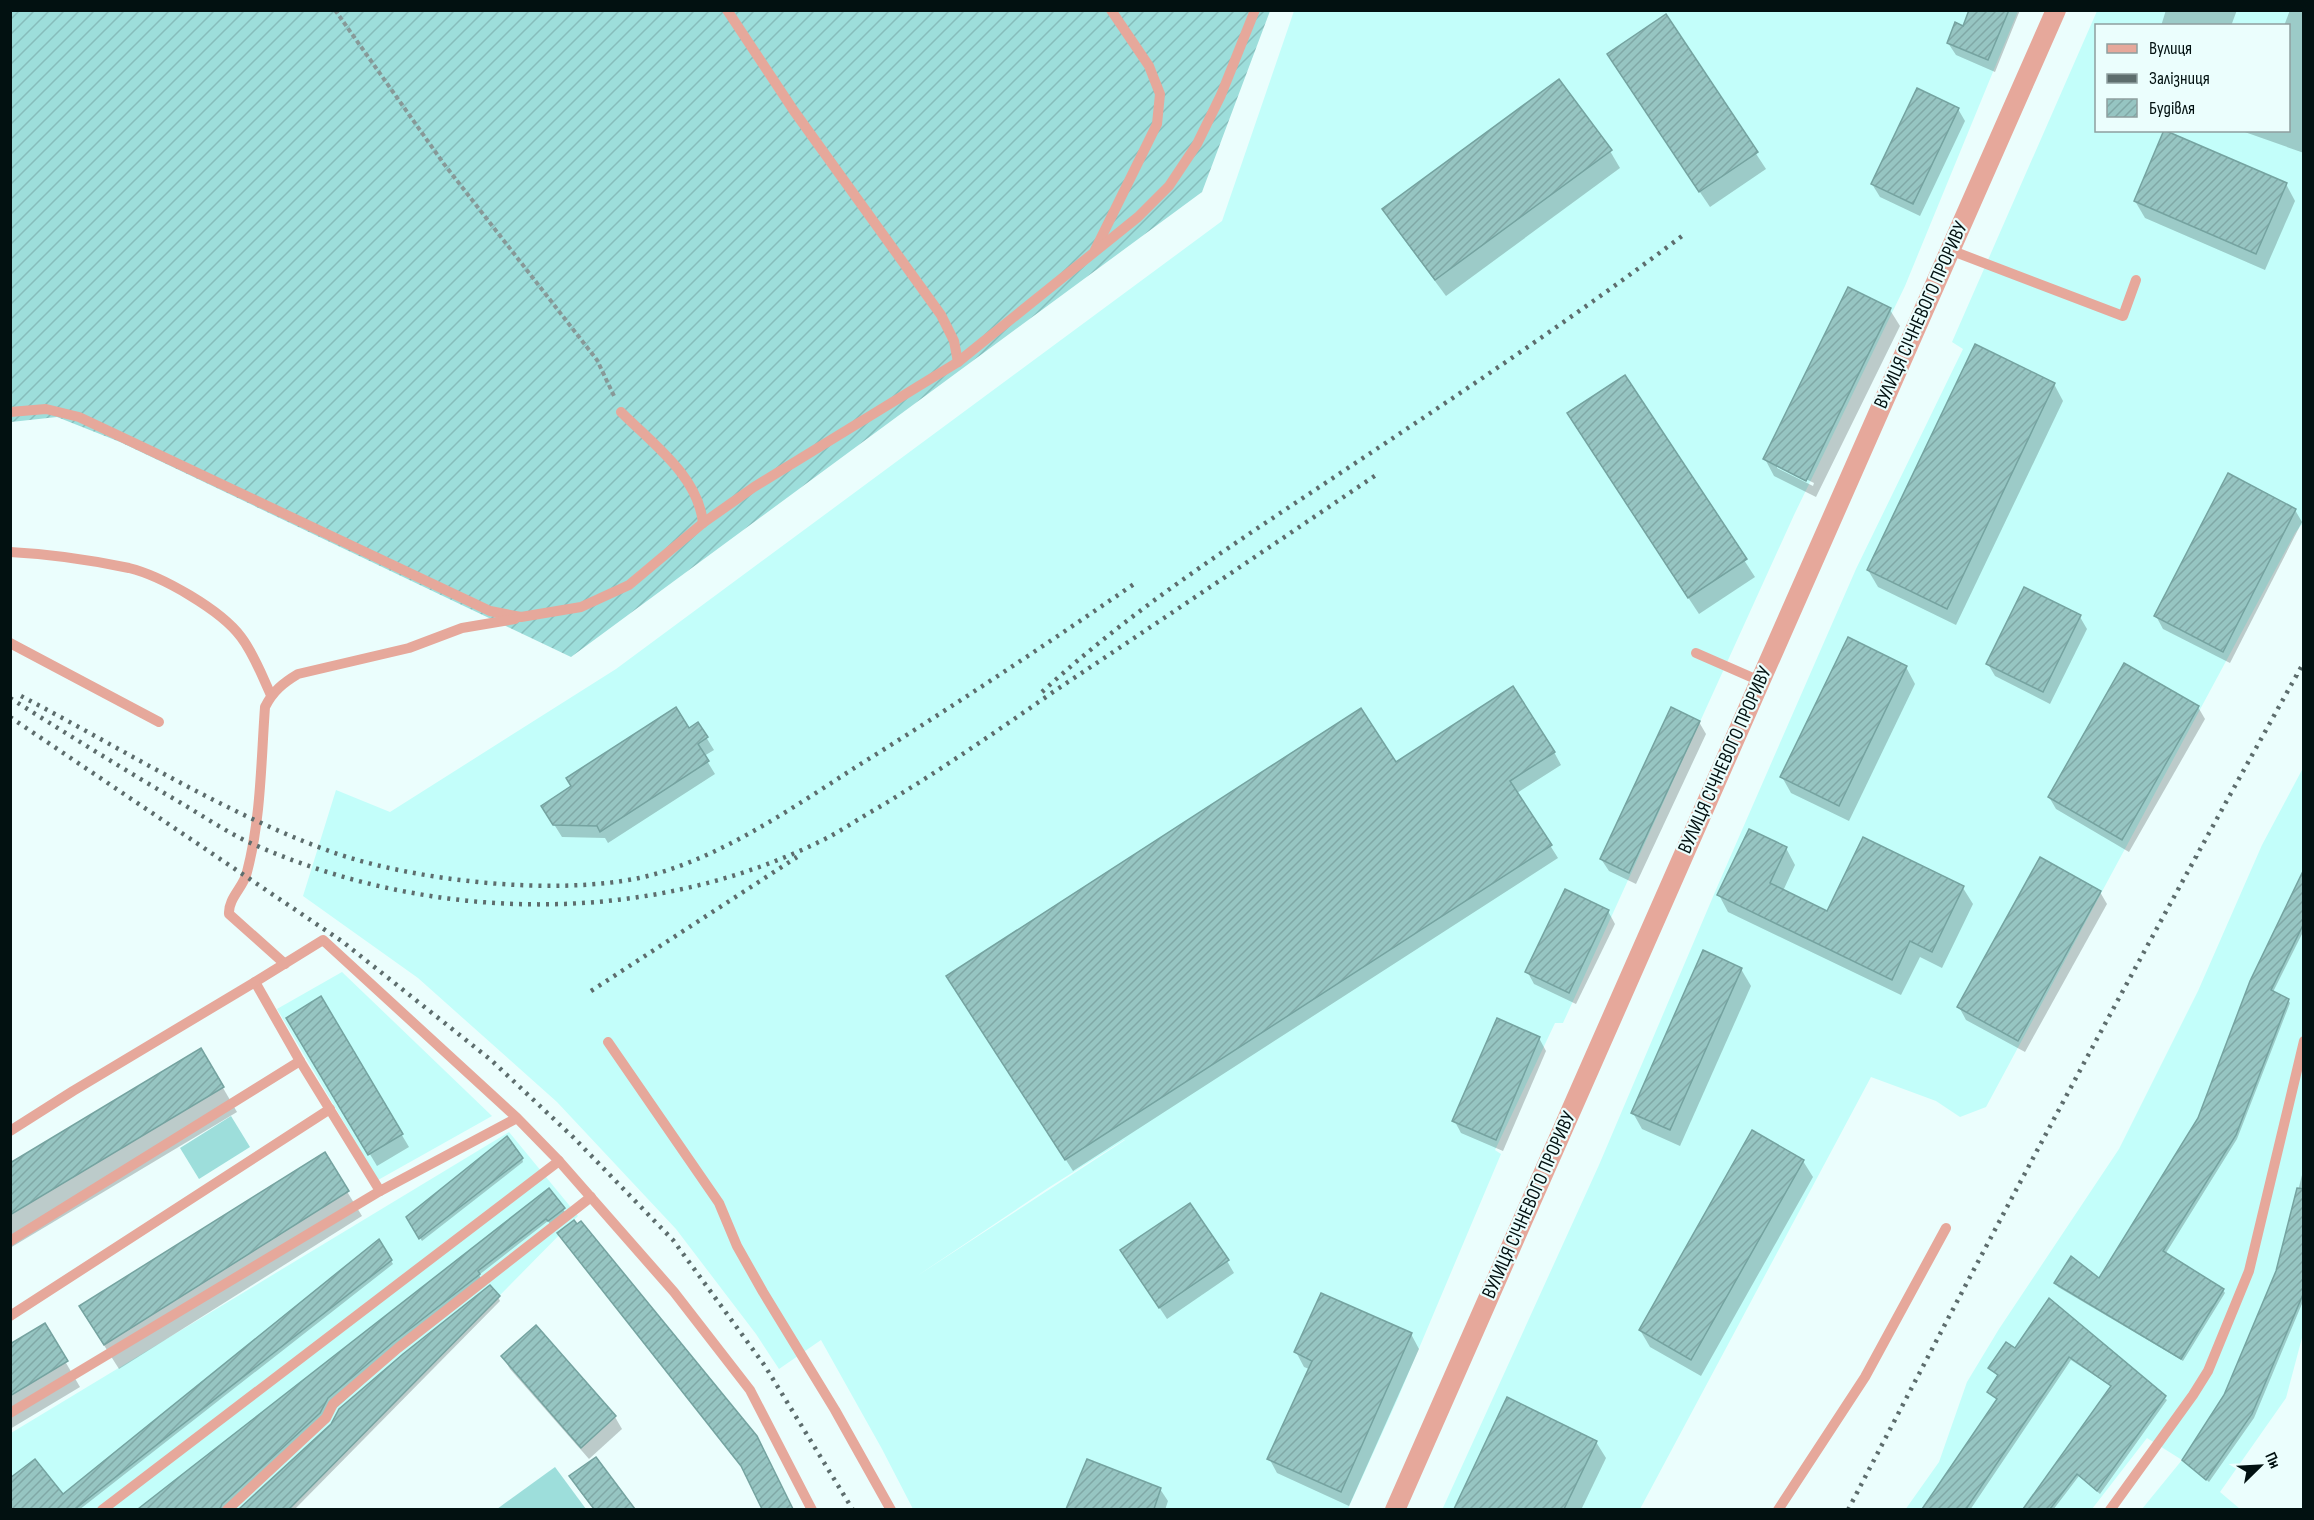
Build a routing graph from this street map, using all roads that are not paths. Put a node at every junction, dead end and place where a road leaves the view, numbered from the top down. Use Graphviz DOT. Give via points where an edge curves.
graph roads {
  1 [pos="727,10"];
  2 [pos="1111,10"];
  3 [pos="1255,10"];
  4 [pos="2056,10"];
  5 [pos="1950,250"];
  6 [pos="1092,256"];
  7 [pos="2136,280"];
  8 [pos="958,362"];
  9 [pos="10,412"];
  10 [pos="621,412"];
  11 [pos="703,524"];
  12 [pos="10,552"];
  13 [pos="521,617"];
  14 [pos="10,643"];
  15 [pos="1696,653"];
  16 [pos="1760,681"];
  17 [pos="271,695"];
  18 [pos="159,722"];
  19 [pos="285,964"];
  20 [pos="255,982"];
  21 [pos="2304,1041"];
  22 [pos="608,1042"];
  23 [pos="300,1061"];
  24 [pos="330,1109"];
  25 [pos="517,1118"];
  26 [pos="10,1131"];
  27 [pos="559,1161"];
  28 [pos="380,1191"];
  29 [pos="591,1197"];
  30 [pos="1946,1228"];
  31 [pos="10,1241"];
  32 [pos="10,1316"];
  33 [pos="10,1413"];
  34 [pos="102,1509"];
  35 [pos="227,1509"];
  36 [pos="812,1509"];
  37 [pos="891,1509"];
  38 [pos="1395,1509"];
  39 [pos="1778,1509"];
  40 [pos="2110,1509"];
  1 -- 8 [label="lane" via="794,111 941,315 954,341"];
  2 -- 6 [label="lane" via="1149,66 1160,94 1157,124"];
  3 -- 6 [label="lane" via="1221,95 1191,153 1169,186"];
  4 -- 5 [label="street, ВУЛИЦЯ СІЧНЕВОГО ПРОРИВУ"];
  5 -- 7 [label="lane" via="2123,316"];
  5 -- 16 [label="street, ВУЛИЦЯ СІЧНЕВОГО ПРОРИВУ"];
  6 -- 8 [label="lane"];
  8 -- 11 [label="lane" via="754,487"];
  9 -- 13 [label="lane" via="46,409 79,417 490,611"];
  10 -- 11 [label="lane" via="693,488"];
  11 -- 13 [label="lane" via="629,585 581,607"];
  12 -- 17 [label="lane" via="132,569 183,591 217,612 242,638"];
  13 -- 17 [label="lane" via="462,628 409,648 298,674"];
  14 -- 18 [label="lane"];
  15 -- 16 [label="lane"];
  16 -- 38 [label="street, ВУЛИЦЯ СІЧНЕВОГО ПРОРИВУ"];
  17 -- 19 [label="lane" via="265,707 251,855 247,875 229,914"];
  19 -- 20 [label="lane"];
  19 -- 25 [label="lane" via="322,940"];
  20 -- 23 [label="lane"];
  20 -- 26 [label="lane"];
  21 -- 40 [label="lane" via="2250,1271 2208,1371"];
  22 -- 37 [label="lane" via="718,1203 763,1292"];
  23 -- 24 [label="lane"];
  23 -- 31 [label="lane"];
  24 -- 28 [label="lane"];
  24 -- 32 [label="lane"];
  25 -- 27 [label="lane"];
  25 -- 28 [label="lane"];
  27 -- 29 [label="lane"];
  27 -- 34 [label="lane"];
  28 -- 33 [label="lane"];
  29 -- 35 [label="lane" via="398,1348 333,1404 326,1418"];
  29 -- 36 [label="lane" via="674,1292 750,1390"];
  30 -- 39 [label="lane" via="1865,1377"];
}
